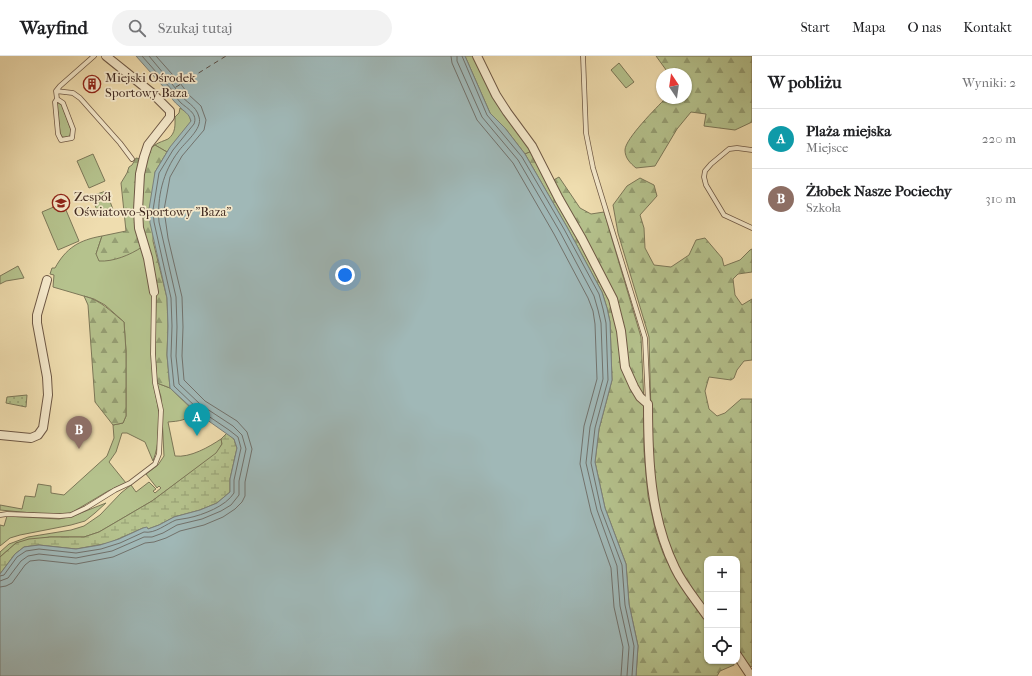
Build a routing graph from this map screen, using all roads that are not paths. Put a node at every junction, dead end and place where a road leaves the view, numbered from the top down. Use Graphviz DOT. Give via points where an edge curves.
graph roads {
  1 [pos="94,56"];
  2 [pos="106,56"];
  3 [pos="477,56"];
  4 [pos="583,56"];
  5 [pos="56,91"];
  6 [pos="57,99"];
  7 [pos="752,150"];
  8 [pos="132,159"];
  9 [pos="752,228"];
  10 [pos="46,280"];
  11 [pos="154,292"];
  12 [pos="648,404"];
  13 [pos="0,435"];
  14 [pos="0,515"];
  15 [pos="704,612"];
  16 [pos="740,660"];
  17 [pos="751,676"];
  1 -- 5 [label="lane"];
  2 -- 11 [label="street" via="155,96 170,112 170,117 148,145 140,174 139,228"];
  3 -- 12 [label="street" via="496,95 532,146 613,299 621,331 625,367 640,397"];
  4 -- 12 [label="lane" via="586,133 593,168 645,338"];
  5 -- 6 [label="lane"];
  5 -- 8 [label="lane" via="73,93 80,98"];
  6 -- 6 [label="lane" via="63,103 73,129 72,138 62,140 58,134 55,102"];
  7 -- 9 [label="lane" via="729,149 711,164 704,177 724,215"];
  10 -- 13 [label="street" via="37,323 47,377 48,395 43,428 38,435 31,438"];
  11 -- 14 [label="lane" via="153,354 155,383 161,410 158,460 130,483 71,515"];
  12 -- 15 [label="street" via="648,451 653,495 661,532 675,568"];
  16 -- 17 [label="street"];
}
